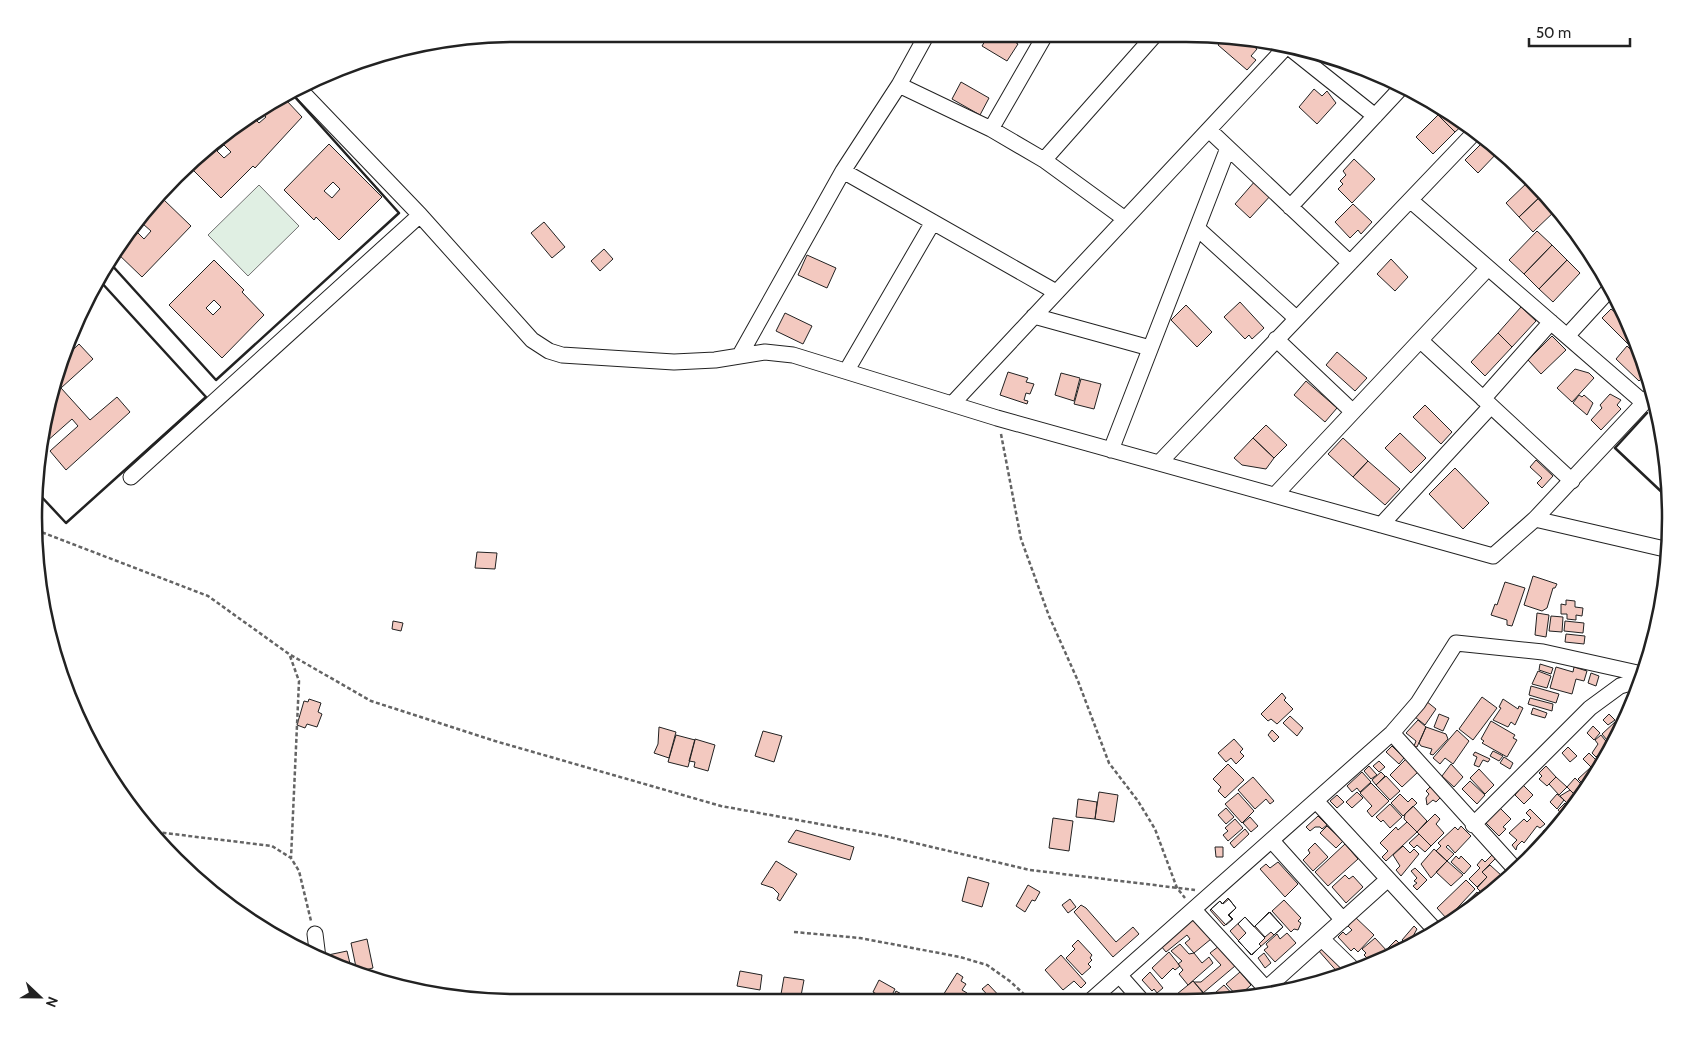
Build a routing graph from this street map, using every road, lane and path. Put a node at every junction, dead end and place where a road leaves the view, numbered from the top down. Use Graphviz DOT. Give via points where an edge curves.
graph roads {
  1 [pos="923,42"];
  2 [pos="1041,42"];
  3 [pos="1149,42"];
  4 [pos="1281,53"];
  5 [pos="1301,57"];
  6 [pos="899,85"];
  7 [pos="1397,92"];
  8 [pos="304,94"];
  9 [pos="1374,116"];
  10 [pos="991,129"];
  11 [pos="1209,130"];
  12 [pos="1470,137"];
  13 [pos="1228,148"];
  14 [pos="1044,160"];
  15 [pos="843,171"];
  16 [pos="1410,200"];
  17 [pos="1290,207"];
  18 [pos="420,215"];
  19 [pos="1125,219"];
  20 [pos="932,222"];
  21 [pos="1197,228"];
  22 [pos="1350,263"];
  23 [pos="1488,268"];
  24 [pos="1056,292"];
  25 [pos="1605,295"];
  26 [pos="1034,316"];
  27 [pos="1296,318"];
  28 [pos="1551,322"];
  29 [pos="1567,336"];
  30 [pos="1276,339"];
  31 [pos="1421,341"];
  32 [pos="1150,348"];
  33 [pos="740,355"];
  34 [pos="847,370"];
  35 [pos="1645,397"];
  36 [pos="1646,401"];
  37 [pos="1487,402"];
  38 [pos="952,403"];
  39 [pos="1353,412"];
  40 [pos="997,418"];
  41 [pos="1111,450"];
  42 [pos="1158,463"];
  43 [pos="131,477"];
  44 [pos="1572,481"];
  45 [pos="1275,495"];
  46 [pos="1535,519"];
  47 [pos="1381,525"];
  48 [pos="43,533"];
  49 [pos="1660,548"];
  50 [pos="289,654"];
  51 [pos="1636,673"];
  52 [pos="1632,682"];
  53 [pos="1392,734"];
  54 [pos="1317,802"];
  55 [pos="1473,825"];
  56 [pos="162,833"];
  57 [pos="1272,841"];
  58 [pos="292,858"];
  59 [pos="1512,864"];
  60 [pos="1387,880"];
  61 [pos="1176,888"];
  62 [pos="1214,893"];
  63 [pos="1194,910"];
  64 [pos="1343,920"];
  65 [pos="1431,926"];
  66 [pos="794,932"];
  67 [pos="315,934"];
  68 [pos="1322,939"];
  69 [pos="317,949"];
  70 [pos="1350,965"];
  71 [pos="1120,976"];
  72 [pos="1272,986"];
  73 [pos="1261,988"];
  74 [pos="1023,994"];
  75 [pos="1099,994"];
  76 [pos="1136,994"];
  1 -- 6 [label="street"];
  2 -- 10 [label="street"];
  3 -- 14 [label="street"];
  4 -- 11 [label="street"];
  5 -- 9 [label="street"];
  6 -- 10 [label="street"];
  6 -- 15 [label="street"];
  7 -- 9 [label="street"];
  8 -- 18 [label="street"];
  9 -- 17 [label="street"];
  10 -- 14 [label="street"];
  11 -- 13 [label="street"];
  11 -- 19 [label="street"];
  12 -- 16 [label="street"];
  13 -- 17 [label="street"];
  13 -- 21 [label="street"];
  14 -- 19 [label="street"];
  15 -- 20 [label="street"];
  15 -- 33 [label="street"];
  16 -- 22 [label="street"];
  16 -- 23 [label="street"];
  17 -- 22 [label="street"];
  18 -- 33 [label="street" via="528,335 549,351 572,356 674,362"];
  18 -- 43 [label="street"];
  19 -- 24 [label="street"];
  20 -- 24 [label="street"];
  20 -- 34 [label="street"];
  21 -- 27 [label="street"];
  21 -- 32 [label="street"];
  22 -- 27 [label="street"];
  23 -- 28 [label="street"];
  23 -- 31 [label="street"];
  24 -- 26 [label="street"];
  25 -- 29 [label="street"];
  26 -- 32 [label="street"];
  26 -- 38 [label="street"];
  27 -- 30 [label="street"];
  28 -- 29 [label="street"];
  28 -- 37 [label="street"];
  29 -- 35 [label="street"];
  30 -- 39 [label="street"];
  30 -- 42 [label="street"];
  31 -- 37 [label="street"];
  31 -- 39 [label="street"];
  32 -- 41 [label="street"];
  33 -- 34 [label="street" via="783,354"];
  34 -- 38 [label="street"];
  36 -- 44 [label="street"];
  37 -- 44 [label="street"];
  37 -- 47 [label="street"];
  38 -- 40 [label="street"];
  39 -- 45 [label="street"];
  40 -- 41 [label="street"];
  40 -- 61 [label="path" via="1021,539 1032,574 1109,763 1155,829"];
  41 -- 42 [label="street"];
  42 -- 45 [label="street"];
  44 -- 46 [label="street"];
  45 -- 47 [label="street"];
  46 -- 47 [label="street" via="1493,556"];
  46 -- 49 [label="street"];
  48 -- 50 [label="path" via="208,596"];
  50 -- 58 [label="path" via="299,682"];
  50 -- 61 [label="path" via="371,701 495,741 721,806 885,836 1030,870"];
  51 -- 53 [label="street" via="1543,652 1456,643 1418,702"];
  52 -- 55 [label="street" via="1620,686 1590,708"];
  53 -- 54 [label="street"];
  53 -- 55 [label="street"];
  54 -- 57 [label="street"];
  54 -- 60 [label="street"];
  55 -- 59 [label="street"];
  56 -- 58 [label="path" via="272,846"];
  57 -- 62 [label="street"];
  57 -- 64 [label="street"];
  58 -- 67 [label="path" via="299,871"];
  60 -- 64 [label="street"];
  60 -- 65 [label="street"];
  61 -- 62 [label="path"];
  61 -- 63 [label="path"];
  62 -- 63 [label="street"];
  63 -- 71 [label="street"];
  63 -- 73 [label="street"];
  64 -- 68 [label="street"];
  66 -- 74 [label="path" via="860,938 969,960 987,965"];
  67 -- 69 [label="street"];
  68 -- 70 [label="street"];
  68 -- 72 [label="street"];
  71 -- 75 [label="street"];
  71 -- 76 [label="street"];
}
